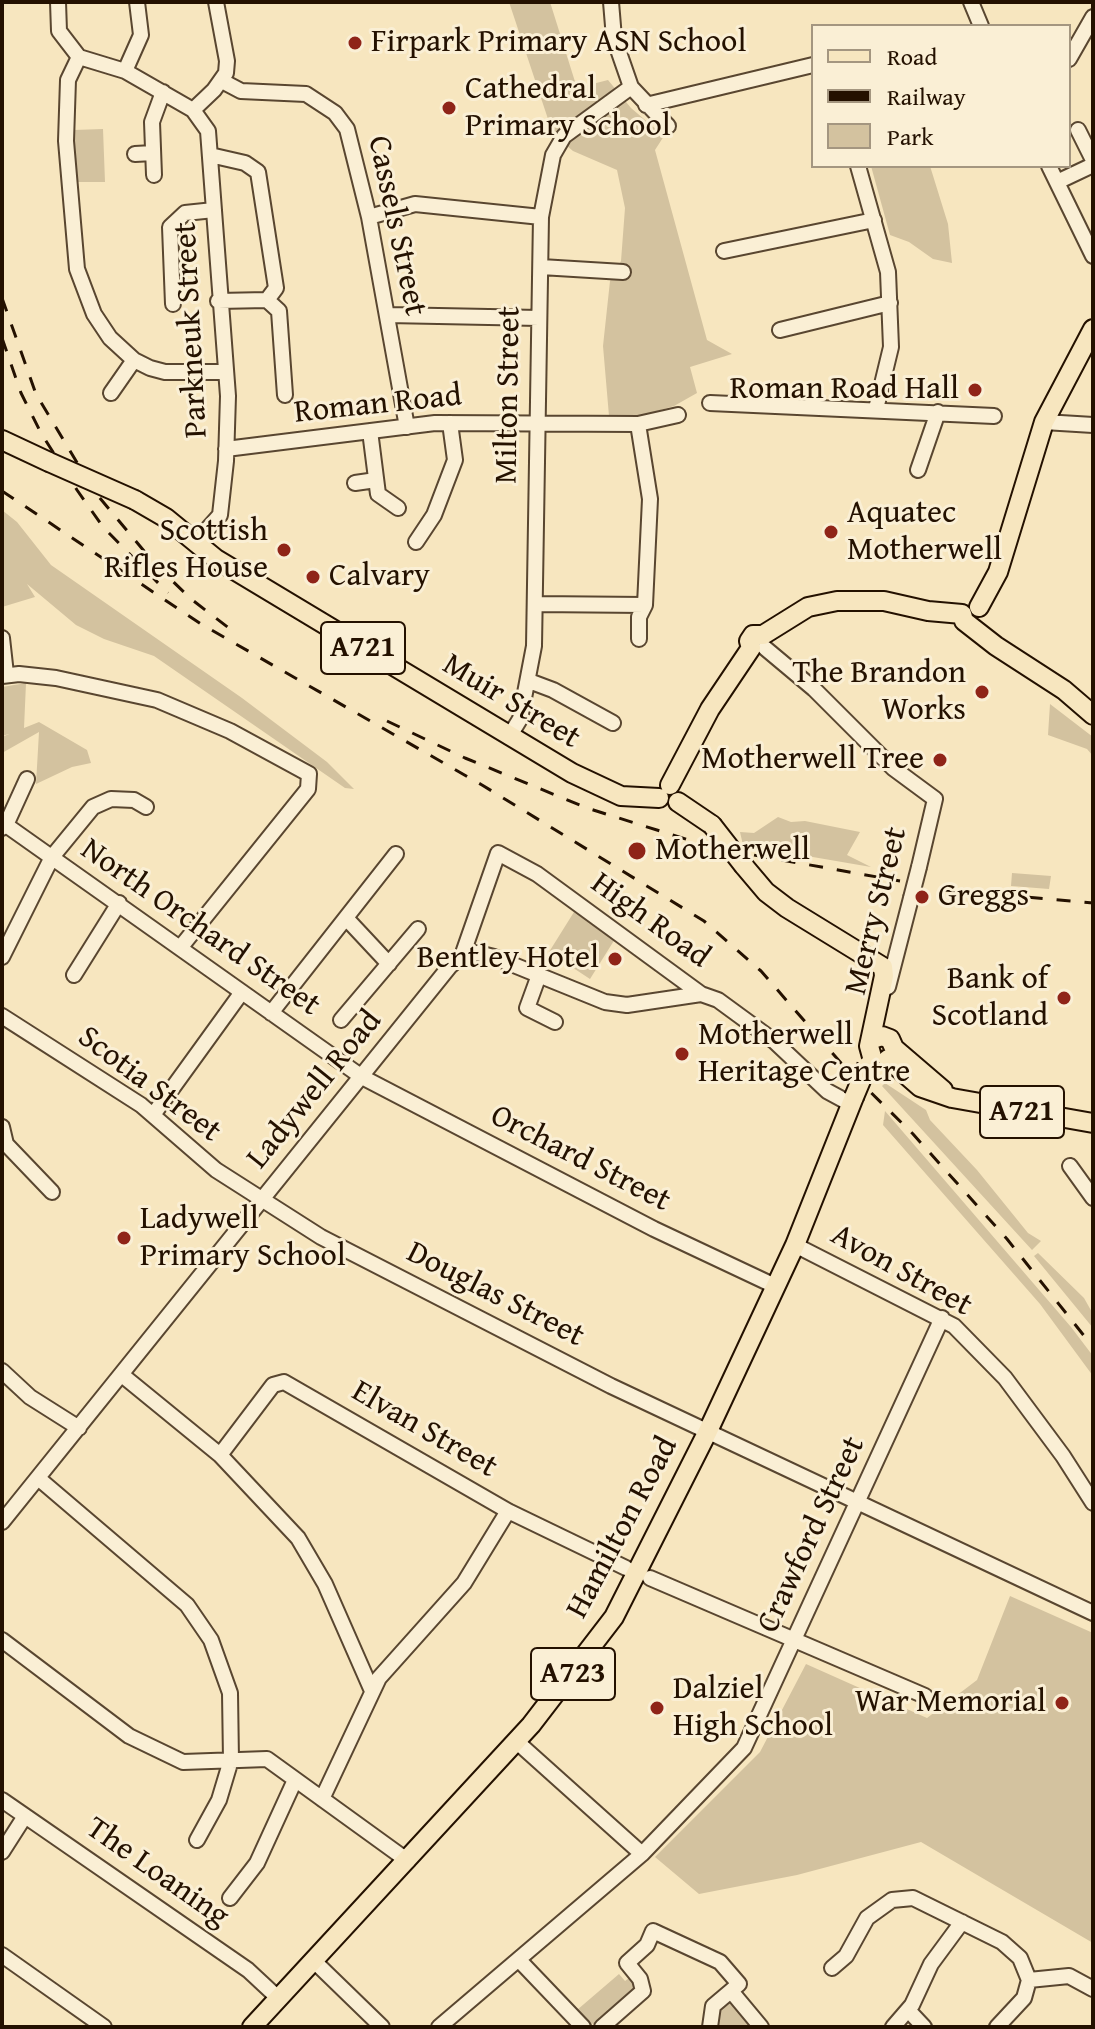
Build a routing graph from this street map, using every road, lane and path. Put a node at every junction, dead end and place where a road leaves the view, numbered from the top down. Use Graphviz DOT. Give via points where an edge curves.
graph roads {
  1 [pos="58,2"];
  2 [pos="137,2"];
  3 [pos="216,2"];
  4 [pos="611,2"];
  5 [pos="971,2"];
  6 [pos="1093,17"];
  7 [pos="978,24"];
  8 [pos="1071,56"];
  9 [pos="79,57"];
  10 [pos="811,65"];
  11 [pos="125,71"];
  12 [pos="222,81"];
  13 [pos="631,87"];
  14 [pos="163,92"];
  15 [pos="646,105"];
  16 [pos="193,110"];
  17 [pos="668,126"];
  18 [pos="1078,130"];
  19 [pos="153,153"];
  20 [pos="135,154"];
  21 [pos="210,155"];
  22 [pos="1093,162"];
  23 [pos="859,168"];
  24 [pos="1050,168"];
  25 [pos="154,175"];
  26 [pos="1057,182"];
  27 [pos="214,210"];
  28 [pos="369,217"];
  29 [pos="541,217"];
  30 [pos="874,220"];
  31 [pos="724,251"];
  32 [pos="1093,256"];
  33 [pos="541,267"];
  34 [pos="623,272"];
  35 [pos="267,300"];
  36 [pos="218,301"];
  37 [pos="890,303"];
  38 [pos="173,304"];
  39 [pos="388,315"];
  40 [pos="539,318"];
  41 [pos="1093,329"];
  42 [pos="780,330"];
  43 [pos="134,360"];
  44 [pos="266,370"];
  45 [pos="283,371"];
  46 [pos="225,372"];
  47 [pos="111,393"];
  48 [pos="285,395"];
  49 [pos="710,403"];
  50 [pos="876,409"];
  51 [pos="938,412"];
  52 [pos="678,415"];
  53 [pos="994,416"];
  54 [pos="536,422"];
  55 [pos="1044,422"];
  56 [pos="450,423"];
  57 [pos="638,424"];
  58 [pos="1093,425"];
  59 [pos="407,427"];
  60 [pos="370,431"];
  61 [pos="2,440"];
  62 [pos="226,449"];
  63 [pos="918,470"];
  64 [pos="376,480"];
  65 [pos="355,483"];
  66 [pos="398,508"];
  67 [pos="412,517"];
  68 [pos="427,526"];
  69 [pos="416,542"];
  70 [pos="195,543"];
  71 [pos="535,604"];
  72 [pos="645,605"];
  73 [pos="973,615"];
  74 [pos="2,638"];
  75 [pos="639,639"];
  76 [pos="760,644"];
  77 [pos="4,675"];
  78 [pos="529,681"];
  79 [pos="1093,715"];
  80 [pos="613,723"];
  81 [pos="509,737"];
  82 [pos="27,779"];
  83 [pos="669,795"];
  84 [pos="146,807"];
  85 [pos="4,826"];
  86 [pos="396,854"];
  87 [pos="52,857"];
  88 [pos="119,903"];
  89 [pos="346,918"];
  90 [pos="418,929"];
  91 [pos="180,948"];
  92 [pos="462,956"];
  93 [pos="2,957"];
  94 [pos="389,964"];
  95 [pos="74,975"];
  96 [pos="539,975"];
  97 [pos="242,992"];
  98 [pos="701,994"];
  99 [pos="271,1013"];
  100 [pos="2,1016"];
  101 [pos="341,1020"];
  102 [pos="555,1022"];
  103 [pos="880,1051"];
  104 [pos="362,1077"];
  105 [pos="853,1100"];
  106 [pos="153,1115"];
  107 [pos="1093,1123"];
  108 [pos="2,1127"];
  109 [pos="4,1144"];
  110 [pos="1070,1166"];
  111 [pos="52,1192"];
  112 [pos="1093,1198"];
  113 [pos="261,1202"];
  114 [pos="795,1245"];
  115 [pos="775,1286"];
  116 [pos="942,1318"];
  117 [pos="2,1371"];
  118 [pos="122,1375"];
  119 [pos="79,1428"];
  120 [pos="708,1431"];
  121 [pos="220,1455"];
  122 [pos="38,1478"];
  123 [pos="858,1503"];
  124 [pos="1093,1503"];
  125 [pos="508,1511"];
  126 [pos="2,1522"];
  127 [pos="626,1568"];
  128 [pos="650,1578"];
  129 [pos="1093,1613"];
  130 [pos="2,1640"];
  131 [pos="795,1640"];
  132 [pos="372,1691"];
  133 [pos="925,1696"];
  134 [pos="516,1741"];
  135 [pos="231,1760"];
  136 [pos="295,1780"];
  137 [pos="322,1799"];
  138 [pos="2,1800"];
  139 [pos="25,1816"];
  140 [pos="197,1840"];
  141 [pos="2,1852"];
  142 [pos="642,1854"];
  143 [pos="408,1861"];
  144 [pos="230,1898"];
  145 [pos="962,1922"];
  146 [pos="2,1955"];
  147 [pos="519,1960"];
  148 [pos="314,1961"];
  149 [pos="832,1968"];
  150 [pos="1029,1980"];
  151 [pos="1093,1989"];
  152 [pos="731,1991"];
  153 [pos="277,1997"];
  154 [pos="908,2010"];
  155 [pos="369,2014"];
  156 [pos="104,2027"];
  157 [pos="252,2027"];
  158 [pos="356,2027"];
  159 [pos="382,2027"];
  160 [pos="439,2027"];
  161 [pos="583,2027"];
  162 [pos="602,2027"];
  163 [pos="710,2027"];
  164 [pos="761,2027"];
  165 [pos="893,2027"];
  166 [pos="924,2027"];
  167 [pos="997,2027"];
  1 -- 9 [label="street" via="59,31"];
  2 -- 11 [label="street" via="141,35"];
  3 -- 12 [label="street" via="227,61"];
  4 -- 13 [label="street" via="614,38"];
  5 -- 7 [label="street"];
  6 -- 8 [label="street"];
  9 -- 11 [label="street"];
  9 -- 43 [label="street" via="68,80 66,141 77,269 94,314"];
  10 -- 15 [label="street"];
  11 -- 14 [label="street"];
  12 -- 16 [label="street"];
  12 -- 28 [label="street, Cassels Street" via="241,91 298,92 335,113 350,137"];
  13 -- 15 [label="street"];
  13 -- 29 [label="street, Milton Street" via="564,136 553,155"];
  14 -- 16 [label="street"];
  14 -- 19 [label="street" via="152,122"];
  15 -- 17 [label="street"];
  16 -- 21 [label="street, Parkneuk Street" via="208,131"];
  18 -- 22 [label="street"];
  19 -- 20 [label="street"];
  19 -- 25 [label="street"];
  21 -- 27 [label="street, Parkneuk Street"];
  21 -- 35 [label="street" via="245,163 258,172 276,288"];
  22 -- 26 [label="street"];
  23 -- 30 [label="street"];
  24 -- 26 [label="street"];
  26 -- 32 [label="street"];
  27 -- 36 [label="street, Parkneuk Street"];
  27 -- 38 [label="street" via="185,213 170,227"];
  28 -- 29 [label="street" via="415,204"];
  28 -- 39 [label="street, Cassels Street"];
  29 -- 33 [label="street, Milton Street"];
  30 -- 31 [label="street"];
  30 -- 37 [label="street"];
  33 -- 34 [label="street"];
  33 -- 40 [label="street, Milton Street"];
  35 -- 36 [label="street"];
  35 -- 45 [label="street" via="279,311"];
  36 -- 46 [label="street, Parkneuk Street"];
  37 -- 42 [label="street"];
  37 -- 50 [label="street" via="891,347"];
  39 -- 40 [label="street"];
  39 -- 59 [label="street, Cassels Street"];
  40 -- 54 [label="street, Milton Street"];
  41 -- 55 [label="main road"];
  43 -- 46 [label="street" via="165,372"];
  43 -- 47 [label="street" via="115,375"];
  44 -- 45 [label="street"];
  45 -- 48 [label="street"];
  46 -- 62 [label="street, Parkneuk Street"];
  49 -- 50 [label="street"];
  50 -- 51 [label="street"];
  51 -- 53 [label="street"];
  51 -- 63 [label="street"];
  52 -- 57 [label="street, Roman Road"];
  54 -- 56 [label="street, Roman Road"];
  54 -- 57 [label="street, Roman Road"];
  54 -- 71 [label="street, Milton Street"];
  55 -- 58 [label="street"];
  55 -- 73 [label="main road" via="998,572"];
  56 -- 59 [label="street, Roman Road"];
  56 -- 68 [label="street" via="455,460"];
  57 -- 72 [label="street" via="650,499"];
  59 -- 60 [label="street, Roman Road"];
  60 -- 62 [label="street, Roman Road"];
  60 -- 64 [label="street"];
  61 -- 70 [label="main road, A721, bridge" via="135,500"];
  62 -- 70 [label="street, Parkneuk Street" via="220,515"];
  64 -- 65 [label="street"];
  64 -- 66 [label="street" via="378,494"];
  67 -- 68 [label="street"];
  68 -- 69 [label="street"];
  70 -- 81 [label="main road, Muir Street / A721"];
  71 -- 72 [label="street"];
  71 -- 78 [label="street, Milton Street"];
  72 -- 75 [label="street"];
  73 -- 76 [label="main road" via="884,601 837,601 808,607"];
  73 -- 79 [label="main road" via="996,646"];
  74 -- 77 [label="street"];
  76 -- 83 [label="main road" via="694,734"];
  76 -- 103 [label="street, Merry Street, bridge" via="893,768 935,799 881,1013"];
  77 -- 91 [label="street" via="56,678 157,700 230,731 309,774 308,789"];
  78 -- 80 [label="street"];
  78 -- 81 [label="street, Milton Street" via="520,719"];
  81 -- 83 [label="main road, Muir Street / A721" via="606,790 641,800"];
  82 -- 85 [label="street, North Orchard Street"];
  83 -- 103 [label="main road, Muir Street / A721, bridge" via="712,825 766,892 883,967 873,1018"];
  84 -- 87 [label="street" via="134,800 101,802"];
  85 -- 87 [label="street, North Orchard Street"];
  86 -- 89 [label="street"];
  87 -- 88 [label="street, North Orchard Street"];
  87 -- 93 [label="street"];
  88 -- 91 [label="street, North Orchard Street"];
  88 -- 95 [label="street"];
  89 -- 94 [label="street"];
  89 -- 99 [label="street"];
  90 -- 94 [label="street"];
  91 -- 97 [label="street, North Orchard Street"];
  92 -- 96 [label="street" via="478,953"];
  92 -- 98 [label="street, High Road" via="498,853 537,874"];
  92 -- 104 [label="street, Ladywell Road"];
  94 -- 101 [label="street"];
  96 -- 98 [label="street" via="605,1002 627,1005"];
  96 -- 102 [label="street" via="527,1008"];
  97 -- 99 [label="street, North Orchard Street"];
  97 -- 106 [label="street"];
  98 -- 105 [label="street, High Road" via="762,1031 827,1091"];
  99 -- 104 [label="street, North Orchard Street"];
  100 -- 106 [label="street, Scotia Street"];
  103 -- 105 [label="main road, Hamilton Road / A723, bridge"];
  103 -- 107 [label="main road, A721" via="920,1087 952,1098"];
  104 -- 113 [label="street, Ladywell Road"];
  104 -- 115 [label="street, Orchard Street"];
  105 -- 114 [label="main road, Hamilton Road / A723"];
  106 -- 113 [label="street, Scotia Street"];
  108 -- 109 [label="street"];
  109 -- 111 [label="street"];
  110 -- 112 [label="street"];
  113 -- 118 [label="street, Ladywell Road"];
  113 -- 120 [label="street, Douglas Street" via="441,1301"];
  114 -- 115 [label="main road, Hamilton Road / A723"];
  114 -- 116 [label="street, Avon Street"];
  115 -- 120 [label="main road, Hamilton Road / A723"];
  116 -- 123 [label="street, Crawford Street"];
  116 -- 124 [label="street, Avon Street" via="1005,1378"];
  117 -- 119 [label="street" via="30,1397"];
  118 -- 119 [label="street, Ladywell Road"];
  118 -- 121 [label="street"];
  119 -- 122 [label="street, Ladywell Road"];
  120 -- 123 [label="street, Douglas Street"];
  120 -- 134 [label="main road, Hamilton Road / A723" via="614,1617"];
  121 -- 125 [label="street, Elvan Street" via="273,1385 284,1382"];
  121 -- 132 [label="street" via="298,1538 325,1584"];
  122 -- 126 [label="street, Ladywell Road"];
  122 -- 135 [label="street" via="187,1605 211,1640 230,1693"];
  123 -- 129 [label="street, Douglas Street"];
  123 -- 131 [label="street, Crawford Street"];
  125 -- 127 [label="street, Elvan Street"];
  125 -- 132 [label="street" via="464,1583"];
  128 -- 131 [label="street"];
  130 -- 135 [label="street" via="129,1736 183,1762"];
  131 -- 133 [label="street"];
  131 -- 142 [label="street, Crawford Street" via="744,1748"];
  132 -- 137 [label="street"];
  134 -- 142 [label="street"];
  134 -- 143 [label="main road, Hamilton Road / A723"];
  135 -- 136 [label="street" via="267,1759"];
  135 -- 140 [label="street" via="219,1800"];
  136 -- 137 [label="street"];
  136 -- 144 [label="street" via="257,1863"];
  137 -- 143 [label="street"];
  138 -- 139 [label="street, The Loaning"];
  139 -- 141 [label="street"];
  139 -- 153 [label="street, The Loaning" via="248,1970"];
  142 -- 147 [label="street, Crawford Street"];
  143 -- 148 [label="main road, Hamilton Road / A723"];
  145 -- 149 [label="street" via="901,1897 867,1918 846,1956"];
  145 -- 150 [label="street" via="1008,1945"];
  145 -- 154 [label="street" via="931,1964"];
  146 -- 156 [label="street"];
  147 -- 160 [label="street, Crawford Street"];
  147 -- 161 [label="street"];
  148 -- 153 [label="main road, Hamilton Road / A723"];
  148 -- 155 [label="street"];
  150 -- 151 [label="street" via="1069,1976"];
  150 -- 167 [label="street" via="1022,2003"];
  152 -- 162 [label="street" via="739,1984 720,1962 653,1931 647,1945 627,1963 643,1991"];
  152 -- 163 [label="street" via="713,2006"];
  152 -- 164 [label="street"];
  153 -- 157 [label="main road, Hamilton Road / A723"];
  154 -- 165 [label="street"];
  154 -- 166 [label="street"];
  155 -- 158 [label="street"];
  155 -- 159 [label="street"];
}
